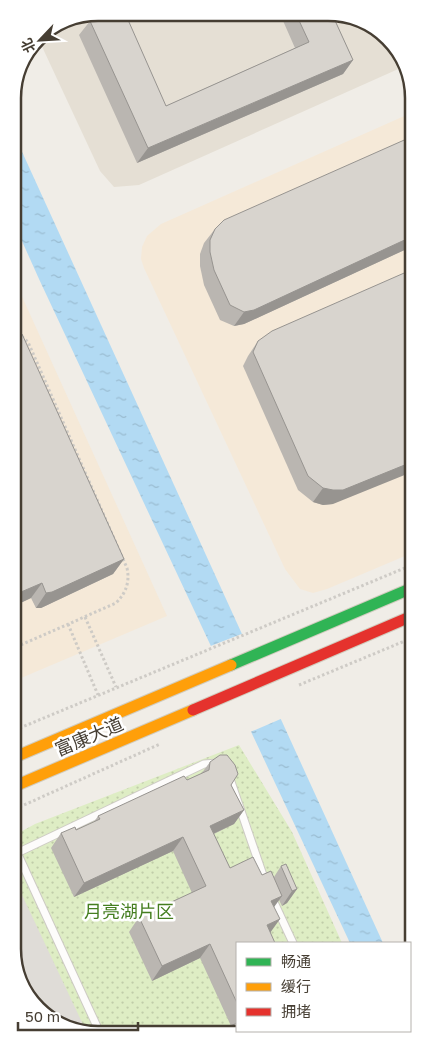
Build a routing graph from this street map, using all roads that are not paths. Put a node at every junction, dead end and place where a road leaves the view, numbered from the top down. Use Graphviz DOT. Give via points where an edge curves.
graph roads {
  1 [pos="405,591"];
  2 [pos="405,619"];
  3 [pos="21,754"];
  4 [pos="21,783"];
  5 [pos="21,848"];
  6 [pos="21,861"];
  7 [pos="293,942"];
  8 [pos="97,1026"];
  1 -- 3 [label="street, 富康大道"];
  2 -- 4 [label="street, 富康大道"];
  5 -- 7 [label="lane" via="204,764 219,764 230,777 264,879"];
  6 -- 8 [label="lane"];
}
